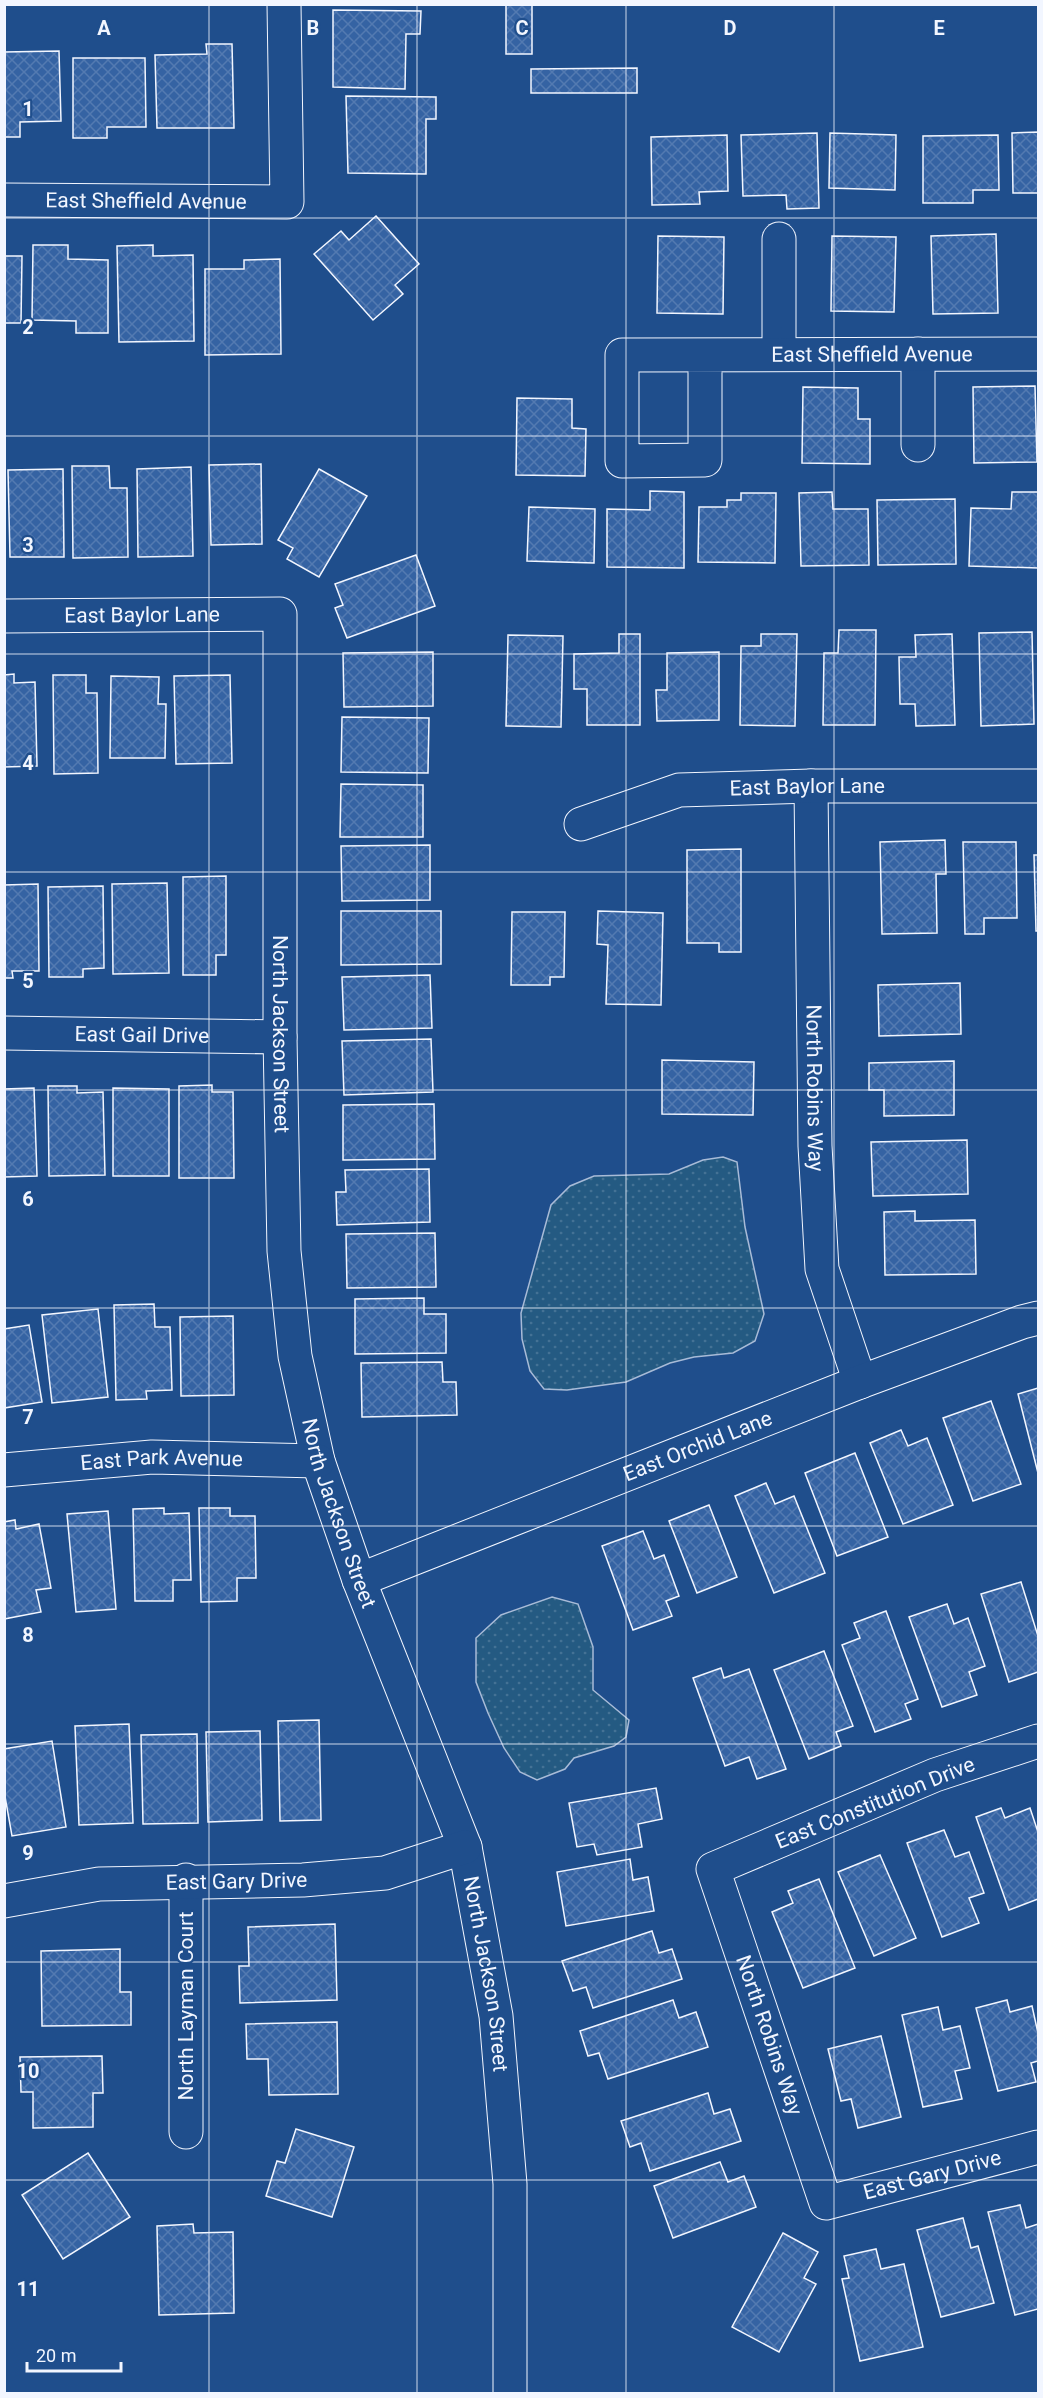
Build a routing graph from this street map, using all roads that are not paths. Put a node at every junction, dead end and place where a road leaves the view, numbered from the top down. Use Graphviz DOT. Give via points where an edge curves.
graph roads {
  1 [pos="284,4"];
  2 [pos="4,200"];
  3 [pos="779,239"];
  4 [pos="779,354"];
  5 [pos="918,354"];
  6 [pos="1038,354"];
  7 [pos="705,355"];
  8 [pos="918,444"];
  9 [pos="280,614"];
  10 [pos="4,616"];
  11 [pos="811,786"];
  12 [pos="1038,786"];
  13 [pos="581,824"];
  14 [pos="4,1033"];
  15 [pos="280,1038"];
  16 [pos="1038,1318"];
  17 [pos="860,1382"];
  18 [pos="318,1461"];
  19 [pos="4,1470"];
  20 [pos="359,1580"];
  21 [pos="1038,1741"];
  22 [pos="465,1847"];
  23 [pos="713,1869"];
  24 [pos="186,1880"];
  25 [pos="4,1901"];
  26 [pos="186,2132"];
  27 [pos="1038,2146"];
  28 [pos="826,2203"];
  29 [pos="510,2394"];
  1 -- 2 [label="street, East Sheffield Avenue" via="287,202"];
  3 -- 4 [label="street"];
  4 -- 5 [label="street, East Sheffield Avenue"];
  4 -- 7 [label="street, East Sheffield Avenue"];
  5 -- 6 [label="street, East Sheffield Avenue"];
  5 -- 8 [label="street"];
  9 -- 10 [label="street, East Baylor Lane"];
  9 -- 15 [label="street, North Jackson Street"];
  11 -- 12 [label="street, East Baylor Lane"];
  11 -- 13 [label="street, East Baylor Lane" via="679,790"];
  11 -- 17 [label="street, North Robins Way" via="815,1146 822,1269"];
  14 -- 15 [label="street, East Gail Drive"];
  15 -- 18 [label="street, North Jackson Street" via="284,1251 295,1356"];
  16 -- 17 [label="street, East Orchid Lane"];
  17 -- 20 [label="street, East Orchid Lane"];
  18 -- 19 [label="street, East Park Avenue" via="152,1457"];
  18 -- 20 [label="street, North Jackson Street"];
  20 -- 22 [label="street, North Jackson Street"];
  21 -- 23 [label="street, East Constitution Drive" via="935,1775"];
  22 -- 24 [label="street, East Gary Drive" via="385,1873 303,1880"];
  22 -- 29 [label="street, North Jackson Street" via="496,2016 510,2184"];
  23 -- 28 [label="street, North Robins Way"];
  24 -- 25 [label="street, East Gary Drive" via="99,1884"];
  24 -- 26 [label="street, North Layman Court"];
  27 -- 28 [label="street, East Gary Drive"];
}
